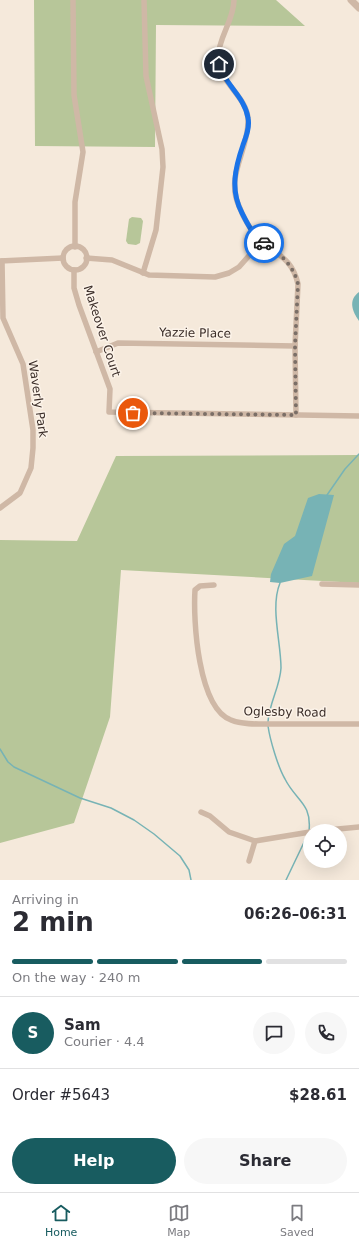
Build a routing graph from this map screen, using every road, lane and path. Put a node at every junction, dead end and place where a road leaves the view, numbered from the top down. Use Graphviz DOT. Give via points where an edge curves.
graph roads {
  1 [pos="73,0"];
  2 [pos="144,0"];
  3 [pos="234,0"];
  4 [pos="351,0"];
  5 [pos="359,8"];
  6 [pos="262,241"];
  7 [pos="75,247"];
  8 [pos="63,258"];
  9 [pos="86,258"];
  10 [pos="1,261"];
  11 [pos="74,270"];
  12 [pos="143,273"];
  13 [pos="295,346"];
  14 [pos="96,352"];
  15 [pos="296,415"];
  16 [pos="359,416"];
  17 [pos="0,508"];
  18 [pos="322,584"];
  19 [pos="214,585"];
  20 [pos="359,585"];
  21 [pos="359,724"];
  22 [pos="201,812"];
  23 [pos="359,827"];
  24 [pos="347,828"];
  25 [pos="303,833"];
  26 [pos="255,841"];
  27 [pos="249,861"];
  1 -- 7 [label="street" via="74,95 83,152 75,202"];
  2 -- 12 [label="street" via="145,66 162,149 163,167 156,230"];
  3 -- 6 [label="street" via="218,59 222,73 248,118 247,132 235,174 236,195 238,206 249,228"];
  4 -- 5 [label="street"];
  6 -- 12 [label="street" via="239,267 215,277"];
  6 -- 13 [label="street" via="284,257 296,275 298,284"];
  7 -- 8 [label="street" via="66,250"];
  7 -- 9 [label="street" via="82,249"];
  8 -- 10 [label="street"];
  8 -- 11 [label="street" via="66,266"];
  9 -- 11 [label="street" via="82,268"];
  9 -- 12 [label="street" via="112,260"];
  10 -- 17 [label="street, Waverly Park" via="3,318 23,364 33,430 33,448 31,468 20,493"];
  11 -- 14 [label="street, Makeover Court" via="74,288"];
  13 -- 14 [label="street, Yazzie Place" via="118,343"];
  13 -- 15 [label="street"];
  14 -- 15 [label="street, Makeover Court" via="110,389 109,412"];
  15 -- 16 [label="street, Makeover Court"];
  18 -- 20 [label="street"];
  19 -- 21 [label="street, Oglesby Road" via="200,586 195,590 196,638 202,676 212,700 224,717 232,721 254,723"];
  22 -- 26 [label="street" via="229,832"];
  23 -- 24 [label="street"];
  25 -- 26 [label="street"];
  26 -- 27 [label="street"];
}
